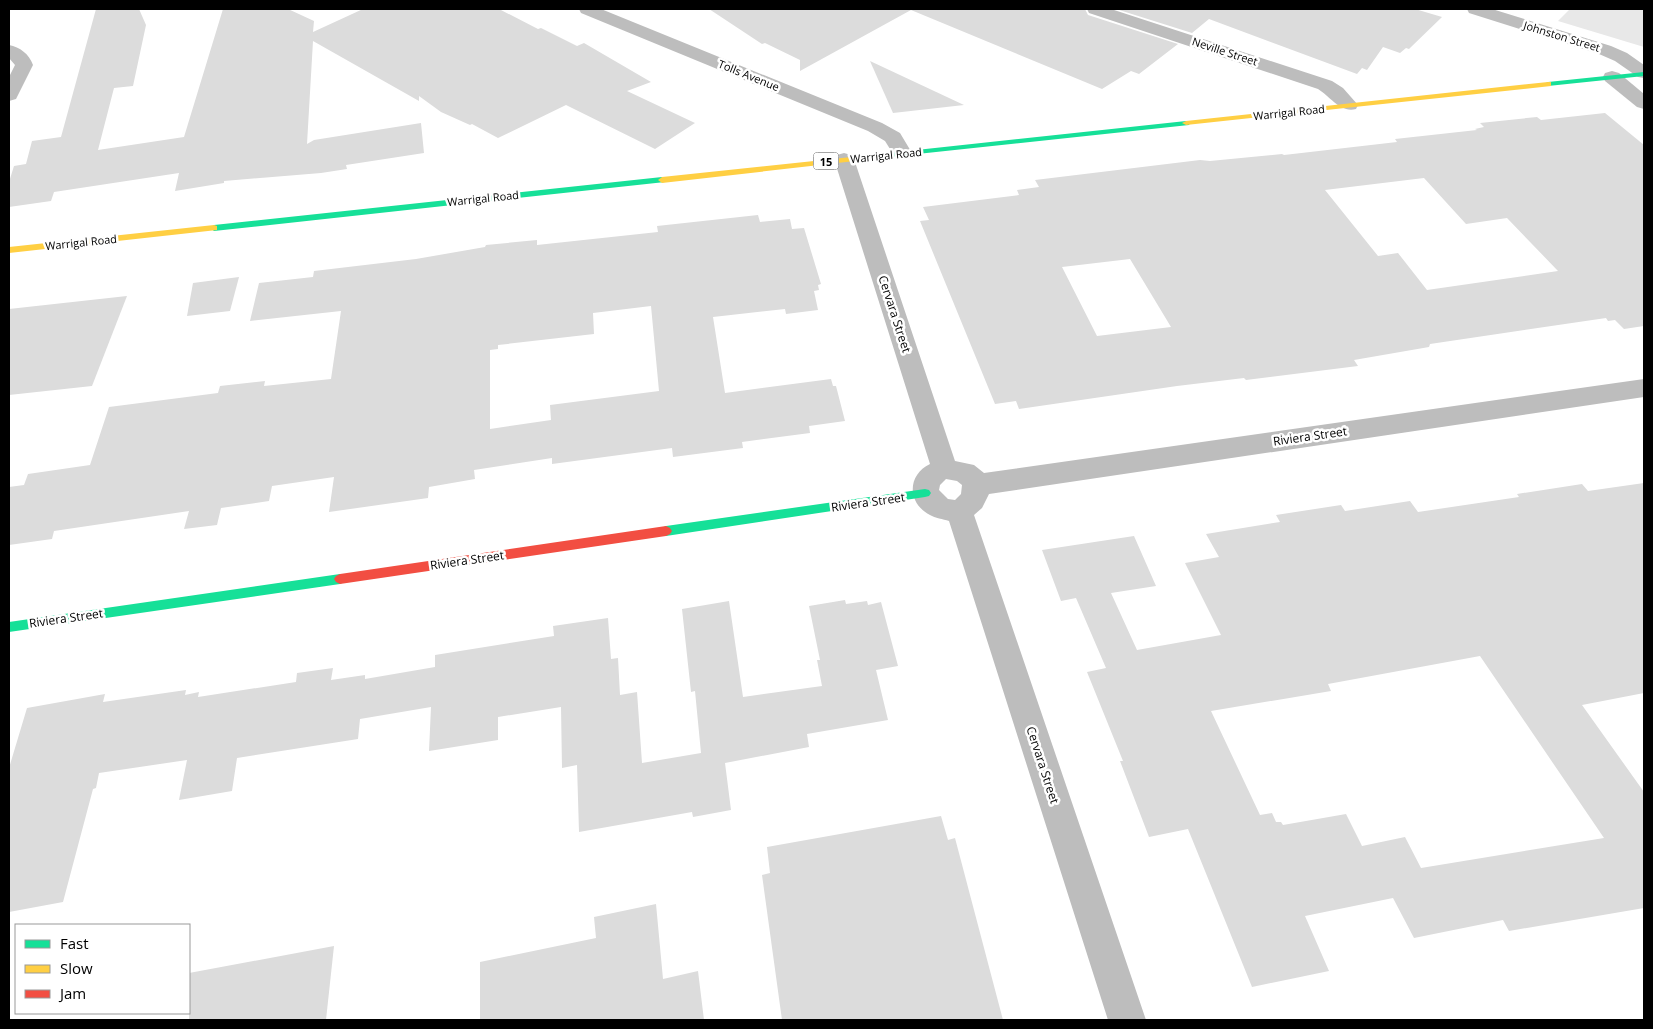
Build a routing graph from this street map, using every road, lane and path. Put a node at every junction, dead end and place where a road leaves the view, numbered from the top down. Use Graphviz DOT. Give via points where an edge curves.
graph roads {
  1 [pos="588,9"];
  2 [pos="1095,9"];
  3 [pos="1475,9"];
  4 [pos="9,50"];
  5 [pos="1644,74"];
  6 [pos="1612,77"];
  7 [pos="9,95"];
  8 [pos="1644,103"];
  9 [pos="1349,105"];
  10 [pos="902,153"];
  11 [pos="844,159"];
  12 [pos="9,250"];
  13 [pos="1644,388"];
  14 [pos="945,469"];
  15 [pos="925,493"];
  16 [pos="967,497"];
  17 [pos="9,626"];
  18 [pos="1127,1020"];
  1 -- 10 [label="street, Tolls Avenue" via="875,127 892,137"];
  2 -- 9 [label="street, Neville Street" via="1325,85"];
  3 -- 5 [label="street, Johnston Street" via="1605,50"];
  4 -- 7 [label="street" via="22,59 24,65"];
  5 -- 6 [label="main road, Warrigal Road / 15"];
  6 -- 8 [label="street"];
  6 -- 9 [label="main road, Warrigal Road / 15"];
  9 -- 10 [label="main road, Warrigal Road / 15"];
  10 -- 11 [label="main road, Warrigal Road / 15"];
  11 -- 12 [label="main road, Warrigal Road / 15"];
  11 -- 14 [label="street, Cervara Street"];
  13 -- 16 [label="street, Riviera Street"];
  14 -- 15 [label="street" via="929,478"];
  14 -- 16 [label="street" via="964,472 973,480"];
  15 -- 16 [label="street" via="935,505 951,510"];
  15 -- 17 [label="main road, Riviera Street"];
  16 -- 18 [label="street, Cervara Street"];
}
